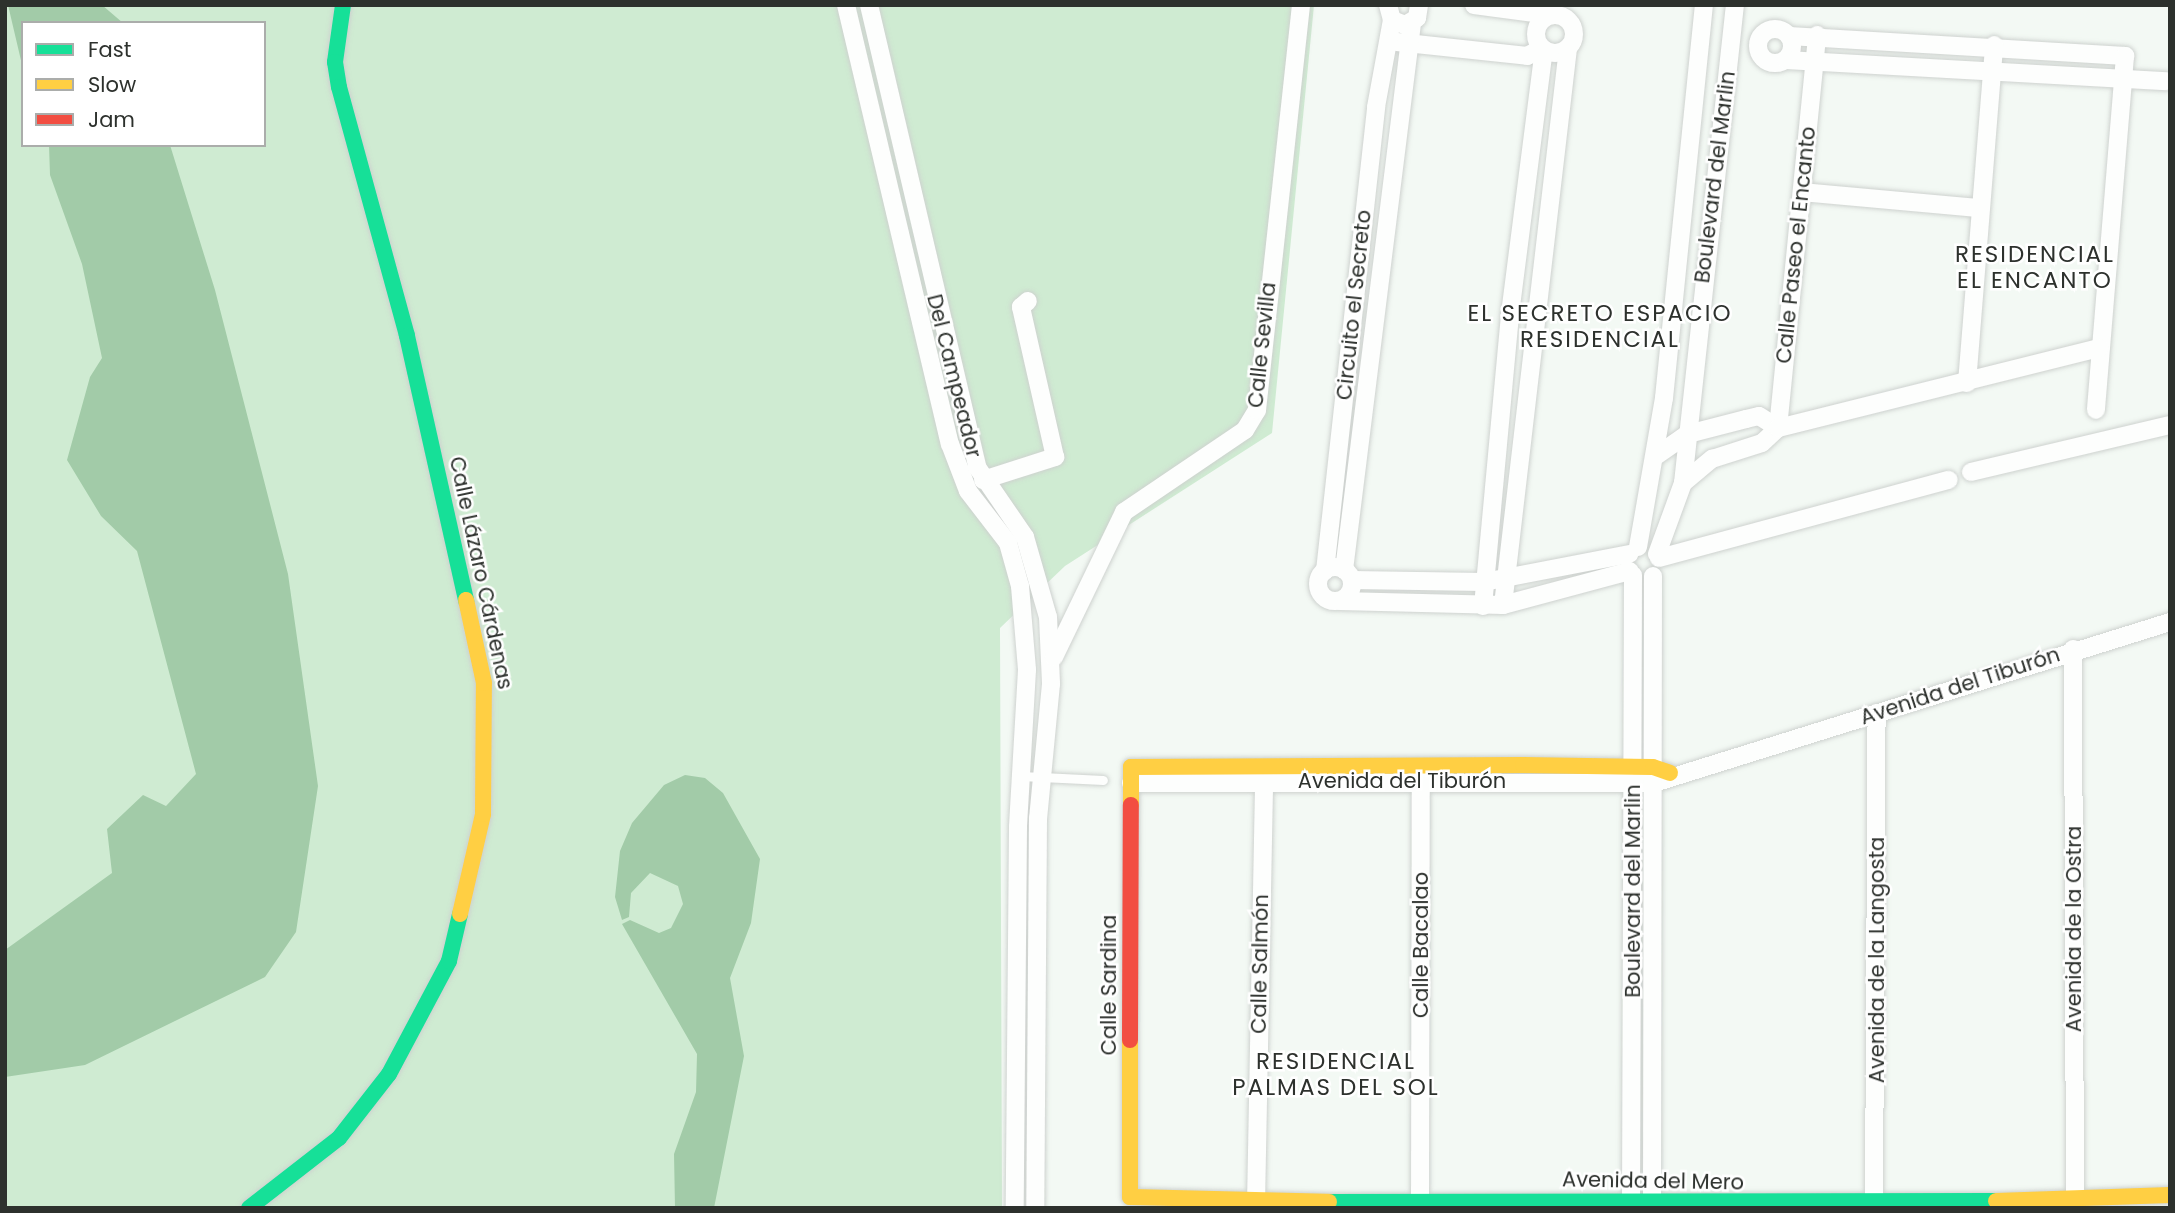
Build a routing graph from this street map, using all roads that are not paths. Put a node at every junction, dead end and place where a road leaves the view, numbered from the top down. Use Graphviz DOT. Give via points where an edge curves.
graph roads {
  1 [pos="343,5"];
  2 [pos="846,5"];
  3 [pos="869,5"];
  4 [pos="1301,5"];
  5 [pos="1419,5"];
  6 [pos="1474,5"];
  7 [pos="1704,5"];
  8 [pos="1735,5"];
  9 [pos="1390,13"];
  10 [pos="1549,15"];
  11 [pos="1412,23"];
  12 [pos="1789,36"];
  13 [pos="1817,36"];
  14 [pos="1387,39"];
  15 [pos="1700,42"];
  16 [pos="1406,45"];
  17 [pos="1994,45"];
  18 [pos="1568,48"];
  19 [pos="1731,48"];
  20 [pos="1543,49"];
  21 [pos="1786,60"];
  22 [pos="1814,63"];
  23 [pos="882,69"];
  24 [pos="862,73"];
  25 [pos="1991,74"];
  26 [pos="2127,81"];
  27 [pos="2166,81"];
  28 [pos="1802,192"];
  29 [pos="1977,208"];
  30 [pos="1028,302"];
  31 [pos="1355,309"];
  32 [pos="1377,312"];
  33 [pos="1510,314"];
  34 [pos="1535,318"];
  35 [pos="940,323"];
  36 [pos="921,327"];
  37 [pos="2099,348"];
  38 [pos="1967,383"];
  39 [pos="2096,410"];
  40 [pos="2170,425"];
  41 [pos="1778,428"];
  42 [pos="1688,434"];
  43 [pos="1656,456"];
  44 [pos="1971,472"];
  45 [pos="983,480"];
  46 [pos="1949,480"];
  47 [pos="1683,483"];
  48 [pos="1658,556"];
  49 [pos="1633,562"];
  50 [pos="1325,571"];
  51 [pos="1348,575"];
  52 [pos="1653,576"];
  53 [pos="1505,580"];
  54 [pos="1484,582"];
  55 [pos="1340,601"];
  56 [pos="1503,605"];
  57 [pos="1483,606"];
  58 [pos="1048,617"];
  59 [pos="1068,620"];
  60 [pos="2170,622"];
  61 [pos="1024,626"];
  62 [pos="2073,649"];
  63 [pos="1652,663"];
  64 [pos="1632,665"];
  65 [pos="1051,667"];
  66 [pos="1027,670"];
  67 [pos="1878,713"];
  68 [pos="1264,773"];
  69 [pos="1421,774"];
  70 [pos="1659,774"];
  71 [pos="1131,775"];
  72 [pos="1634,775"];
  73 [pos="1021,776"];
  74 [pos="1040,776"];
  75 [pos="1103,780"];
  76 [pos="1026,1072"];
  77 [pos="2170,1195"];
  78 [pos="1136,1200"];
  79 [pos="2075,1203"];
  80 [pos="1256,1204"];
  81 [pos="1421,1204"];
  82 [pos="1631,1205"];
  83 [pos="1652,1205"];
  84 [pos="1744,1206"];
  85 [pos="1874,1207"];
  86 [pos="249,1208"];
  87 [pos="1016,1208"];
  88 [pos="1035,1208"];
  1 -- 86 [label="street, Calle Lázaro Cárdenas" via="335,62 339,88 407,336 484,684 483,814 449,961 389,1074 339,1138"];
  2 -- 24 [label="street, Del Campeador"];
  3 -- 23 [label="street, Del Campeador"];
  4 -- 59 [label="street, Calle Sevilla" via="1253,421 1124,512"];
  5 -- 11 [label="street, Circuito el Secreto"];
  6 -- 10 [label="street"];
  7 -- 15 [label="street, Boulevard del Marlin"];
  8 -- 19 [label="street, Boulevard del Marlin"];
  9 -- 11 [label="street"];
  9 -- 14 [label="street, Circuito el Secreto"];
  10 -- 18 [label="street" via="1572,24"];
  10 -- 20 [label="street" via="1535,34"];
  11 -- 16 [label="street, Circuito el Secreto"];
  12 -- 13 [label="street"];
  12 -- 21 [label="street" via="1792,48"];
  12 -- 21 [label="street" via="1770,29 1758,44 1766,61"];
  13 -- 17 [label="street"];
  13 -- 22 [label="street, Calle Paseo el Encanto"];
  14 -- 16 [label="street"];
  14 -- 31 [label="street, Circuito el Secreto"];
  15 -- 19 [label="street"];
  15 -- 43 [label="street, Boulevard del Marlin"];
  16 -- 20 [label="street" via="1527,56"];
  16 -- 32 [label="street, Circuito el Secreto"];
  17 -- 25 [label="street"];
  17 -- 26 [label="street" via="2122,54"];
  18 -- 20 [label="street"];
  18 -- 34 [label="street"];
  19 -- 42 [label="street, Boulevard del Marlin"];
  20 -- 33 [label="street"];
  21 -- 22 [label="street"];
  22 -- 25 [label="street"];
  22 -- 28 [label="street, Calle Paseo el Encanto"];
  23 -- 24 [label="street"];
  23 -- 35 [label="street, Del Campeador"];
  24 -- 36 [label="street, Del Campeador"];
  25 -- 26 [label="street"];
  25 -- 29 [label="street"];
  26 -- 27 [label="street"];
  26 -- 37 [label="street"];
  28 -- 29 [label="street"];
  28 -- 41 [label="street, Calle Paseo el Encanto"];
  29 -- 38 [label="street"];
  30 -- 45 [label="street" via="1021,307 1055,457"];
  31 -- 32 [label="street"];
  31 -- 50 [label="street, Circuito el Secreto"];
  32 -- 51 [label="street, Circuito el Secreto"];
  33 -- 34 [label="street"];
  33 -- 54 [label="street"];
  34 -- 53 [label="street"];
  35 -- 36 [label="street"];
  35 -- 45 [label="street, Del Campeador"];
  36 -- 61 [label="street, Del Campeador" via="959,474 1015,561"];
  37 -- 38 [label="street"];
  37 -- 39 [label="street"];
  38 -- 41 [label="street"];
  40 -- 44 [label="street"];
  41 -- 42 [label="street" via="1759,416"];
  41 -- 47 [label="street" via="1762,443 1712,459"];
  42 -- 43 [label="street"];
  42 -- 47 [label="street, Boulevard del Marlin"];
  43 -- 49 [label="street, Boulevard del Marlin"];
  45 -- 58 [label="street, Del Campeador" via="1026,537"];
  46 -- 48 [label="street"];
  47 -- 48 [label="street, Boulevard del Marlin"];
  48 -- 49 [label="street"];
  48 -- 52 [label="street, Boulevard del Marlin"];
  49 -- 52 [label="street"];
  49 -- 53 [label="street"];
  49 -- 56 [label="street"];
  49 -- 64 [label="street, Boulevard del Marlin"];
  50 -- 51 [label="street"];
  50 -- 55 [label="street" via="1319,589 1327,599"];
  51 -- 54 [label="street"];
  51 -- 55 [label="street" via="1350,593"];
  52 -- 63 [label="street, Boulevard del Marlin"];
  53 -- 54 [label="street"];
  53 -- 56 [label="street"];
  54 -- 57 [label="street"];
  55 -- 57 [label="street"];
  56 -- 57 [label="street"];
  58 -- 59 [label="street"];
  58 -- 61 [label="street"];
  58 -- 65 [label="street, Del Campeador"];
  59 -- 65 [label="street, Calle Sevilla"];
  60 -- 62 [label="street, Avenida del Tiburón"];
  61 -- 66 [label="street, Del Campeador"];
  62 -- 67 [label="street, Avenida del Tiburón"];
  62 -- 79 [label="street, Avenida de la Ostra"];
  63 -- 64 [label="street"];
  63 -- 70 [label="street, Boulevard del Marlin"];
  64 -- 72 [label="street, Boulevard del Marlin"];
  65 -- 66 [label="street"];
  65 -- 74 [label="street, Del Campeador"];
  66 -- 73 [label="street, Del Campeador"];
  67 -- 70 [label="street, Avenida del Tiburón"];
  67 -- 85 [label="street, Avenida de la Langosta"];
  68 -- 69 [label="street, Avenida del Tiburón"];
  68 -- 71 [label="street, Avenida del Tiburón"];
  68 -- 80 [label="street, Calle Salmón"];
  69 -- 72 [label="street, Avenida del Tiburón"];
  69 -- 81 [label="street, Calle Bacalao"];
  70 -- 72 [label="street, Avenida del Tiburón"];
  70 -- 83 [label="street, Boulevard del Marlin"];
  71 -- 78 [label="street, Calle Sardina" via="1128,1191"];
  72 -- 82 [label="street, Boulevard del Marlin"];
  73 -- 74 [label="lane"];
  73 -- 76 [label="street"];
  74 -- 75 [label="lane"];
  74 -- 76 [label="street"];
  76 -- 87 [label="street"];
  76 -- 88 [label="street"];
  77 -- 79 [label="street, Avenida del Mero"];
  78 -- 80 [label="street, Avenida del Mero"];
  79 -- 85 [label="street, Avenida del Mero"];
  80 -- 81 [label="street, Avenida del Mero"];
  81 -- 82 [label="street, Avenida del Mero"];
  82 -- 83 [label="street, Avenida del Mero"];
  83 -- 84 [label="street, Avenida del Mero"];
  84 -- 85 [label="street, Avenida del Mero"];
}
